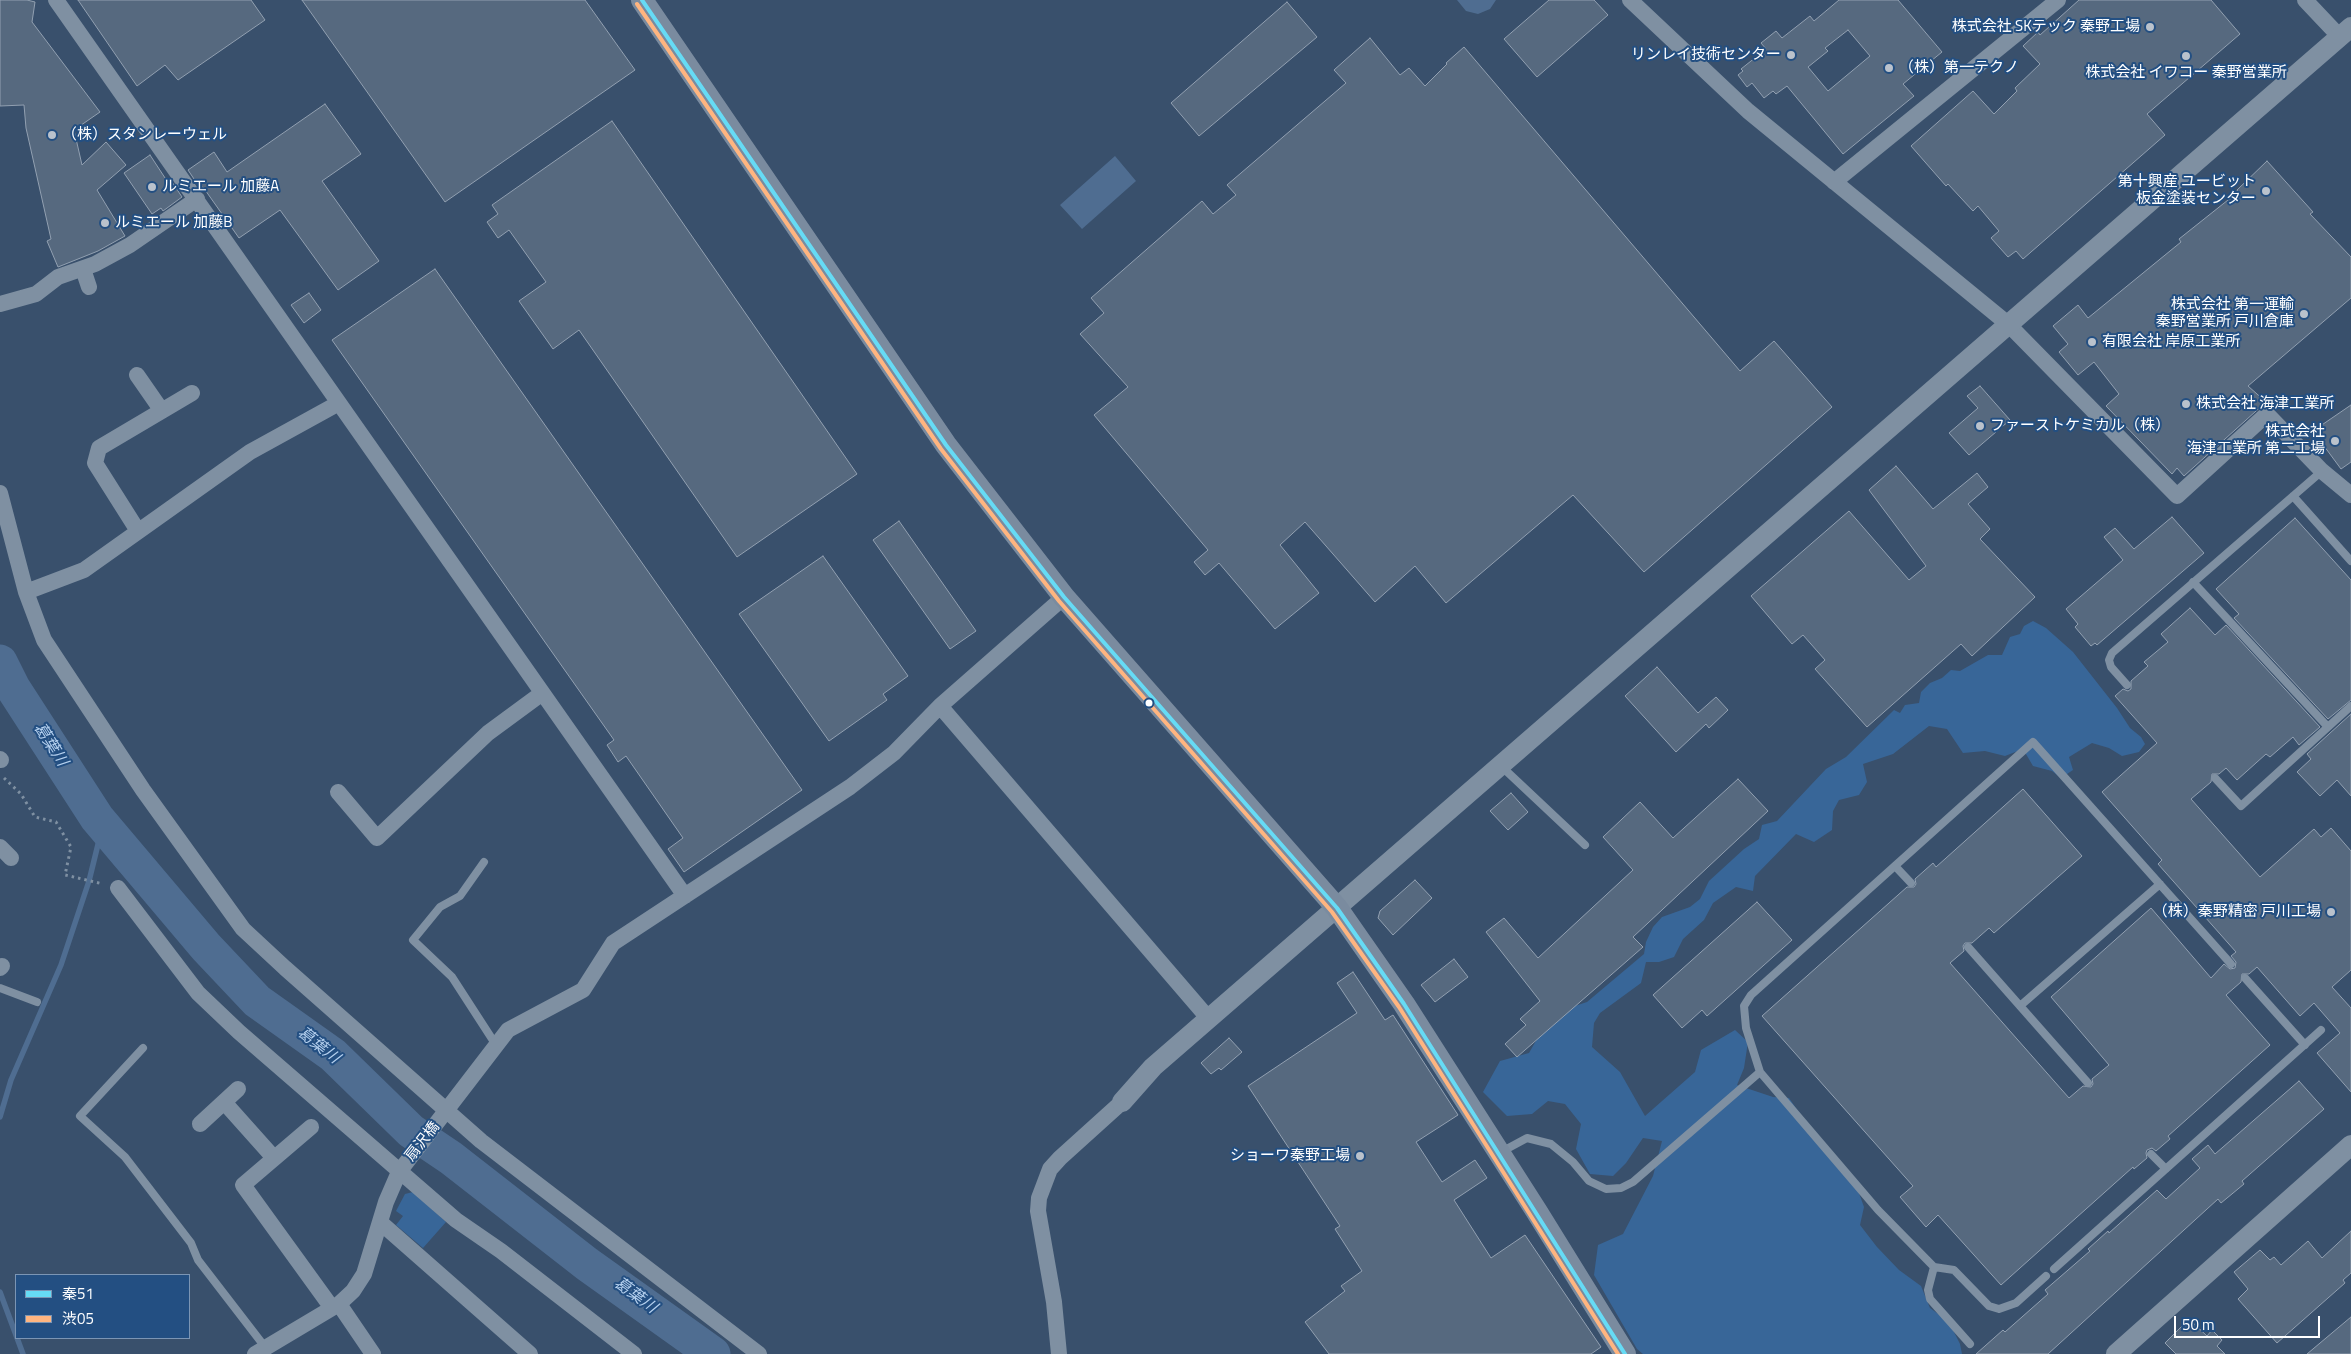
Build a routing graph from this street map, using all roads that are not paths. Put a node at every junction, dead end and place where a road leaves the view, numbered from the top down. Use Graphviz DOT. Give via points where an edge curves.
graph roads {
  1 [pos="56,0"];
  2 [pos="642,0"];
  3 [pos="1630,0"];
  4 [pos="2058,0"];
  5 [pos="2305,0"];
  6 [pos="2347,37"];
  7 [pos="1834,182"];
  8 [pos="197,199"];
  9 [pos="83,269"];
  10 [pos="89,287"];
  11 [pos="0,304"];
  12 [pos="2008,324"];
  13 [pos="136,375"];
  14 [pos="192,393"];
  15 [pos="340,403"];
  16 [pos="162,412"];
  17 [pos="2322,471"];
  18 [pos="0,493"];
  19 [pos="2351,495"];
  20 [pos="2293,496"];
  21 [pos="138,531"];
  22 [pos="2351,561"];
  23 [pos="2194,582"];
  24 [pos="26,592"];
  25 [pos="1064,598"];
  26 [pos="2127,685"];
  27 [pos="542,694"];
  28 [pos="940,706"];
  29 [pos="2351,706"];
  30 [pos="2328,727"];
  31 [pos="1500,766"];
  32 [pos="2215,778"];
  33 [pos="338,792"];
  34 [pos="1585,845"];
  35 [pos="484,862"];
  36 [pos="1895,866"];
  37 [pos="1910,883"];
  38 [pos="2160,884"];
  39 [pos="112,886"];
  40 [pos="685,896"];
  41 [pos="1337,908"];
  42 [pos="1968,947"];
  43 [pos="2231,964"];
  44 [pos="2244,978"];
  45 [pos="0,988"];
  46 [pos="37,1002"];
  47 [pos="2020,1006"];
  48 [pos="1209,1019"];
  49 [pos="2321,1030"];
  50 [pos="496,1044"];
  51 [pos="2304,1045"];
  52 [pos="144,1048"];
  53 [pos="1760,1072"];
  54 [pos="2088,1083"];
  55 [pos="238,1089"];
  56 [pos="224,1102"];
  57 [pos="1122,1102"];
  58 [pos="446,1112"];
  59 [pos="200,1124"];
  60 [pos="311,1127"];
  61 [pos="2351,1145"];
  62 [pos="1500,1153"];
  63 [pos="2152,1154"];
  64 [pos="274,1158"];
  65 [pos="2166,1169"];
  66 [pos="399,1172"];
  67 [pos="381,1223"];
  68 [pos="1934,1267"];
  69 [pos="2054,1269"];
  70 [pos="2046,1276"];
  71 [pos="336,1306"];
  72 [pos="1970,1344"];
  73 [pos="260,1350"];
  74 [pos="373,1354"];
  75 [pos="530,1354"];
  76 [pos="634,1354"];
  77 [pos="759,1354"];
  78 [pos="1059,1354"];
  79 [pos="1625,1354"];
  80 [pos="2116,1354"];
  1 -- 8 [label="street"];
  2 -- 25 [label="main road" via="946,445"];
  3 -- 7 [label="street" via="1748,111"];
  4 -- 7 [label="street"];
  5 -- 6 [label="street"];
  6 -- 12 [label="street"];
  7 -- 12 [label="street"];
  8 -- 9 [label="street" via="130,245"];
  8 -- 15 [label="street"];
  9 -- 10 [label="street"];
  9 -- 11 [label="street" via="58,277 36,294"];
  12 -- 17 [label="street" via="2177,496 2267,414"];
  12 -- 31 [label="street"];
  13 -- 16 [label="street"];
  14 -- 16 [label="street"];
  15 -- 21 [label="street" via="250,452"];
  15 -- 27 [label="street"];
  16 -- 21 [label="street" via="99,448 96,463"];
  17 -- 19 [label="street"];
  17 -- 20 [label="lane"];
  18 -- 24 [label="street"];
  20 -- 22 [label="lane"];
  20 -- 23 [label="lane"];
  21 -- 24 [label="street" via="84,570"];
  23 -- 26 [label="lane" via="2112,652 2111,667"];
  23 -- 30 [label="lane"];
  24 -- 58 [label="street" via="44,640 143,790 244,929"];
  25 -- 28 [label="street, 扇沢橋"];
  25 -- 41 [label="main road"];
  27 -- 33 [label="street" via="488,734 377,838"];
  27 -- 40 [label="street"];
  28 -- 40 [label="street, 扇沢橋" via="894,753 850,786"];
  28 -- 48 [label="street"];
  29 -- 30 [label="lane"];
  30 -- 32 [label="lane" via="2241,806"];
  31 -- 34 [label="lane"];
  31 -- 41 [label="street"];
  35 -- 50 [label="lane" via="460,896 440,907 413,940 452,977"];
  36 -- 37 [label="lane"];
  36 -- 38 [label="lane" via="2034,742"];
  36 -- 53 [label="lane" via="1751,995 1744,1006 1743,1016"];
  38 -- 43 [label="lane"];
  38 -- 47 [label="lane"];
  39 -- 66 [label="street" via="198,993"];
  40 -- 50 [label="street, 扇沢橋" via="613,943 583,990 508,1030"];
  41 -- 48 [label="street"];
  41 -- 62 [label="main road" via="1404,1004"];
  42 -- 47 [label="lane"];
  44 -- 51 [label="lane"];
  45 -- 46 [label="lane"];
  47 -- 54 [label="lane"];
  48 -- 57 [label="street" via="1153,1067"];
  49 -- 51 [label="lane"];
  50 -- 58 [label="street, 扇沢橋"];
  51 -- 65 [label="lane"];
  52 -- 73 [label="lane" via="80,1116 125,1157 191,1243 198,1260"];
  53 -- 62 [label="lane" via="1633,1182 1621,1188 1606,1189 1589,1180 1574,1162 1551,1144 1527,1138"];
  53 -- 68 [label="lane" via="1878,1210"];
  55 -- 56 [label="street"];
  56 -- 59 [label="street"];
  56 -- 64 [label="street"];
  57 -- 78 [label="street" via="1050,1169 1039,1198 1038,1211 1054,1302"];
  58 -- 66 [label="street, 扇沢橋"];
  58 -- 77 [label="street"];
  60 -- 64 [label="street"];
  61 -- 80 [label="street"];
  62 -- 79 [label="main road"];
  63 -- 65 [label="lane"];
  64 -- 71 [label="street" via="243,1185"];
  65 -- 69 [label="lane"];
  66 -- 67 [label="street, 扇沢橋"];
  66 -- 76 [label="street" via="456,1220 502,1251"];
  67 -- 71 [label="street, 扇沢橋" via="364,1274 353,1292"];
  67 -- 75 [label="street"];
  68 -- 70 [label="lane" via="1954,1270 1989,1306 1999,1309 2016,1303"];
  68 -- 72 [label="lane" via="1928,1290 1930,1299"];
  71 -- 73 [label="street, 扇沢橋"];
  71 -- 74 [label="street"];
}
